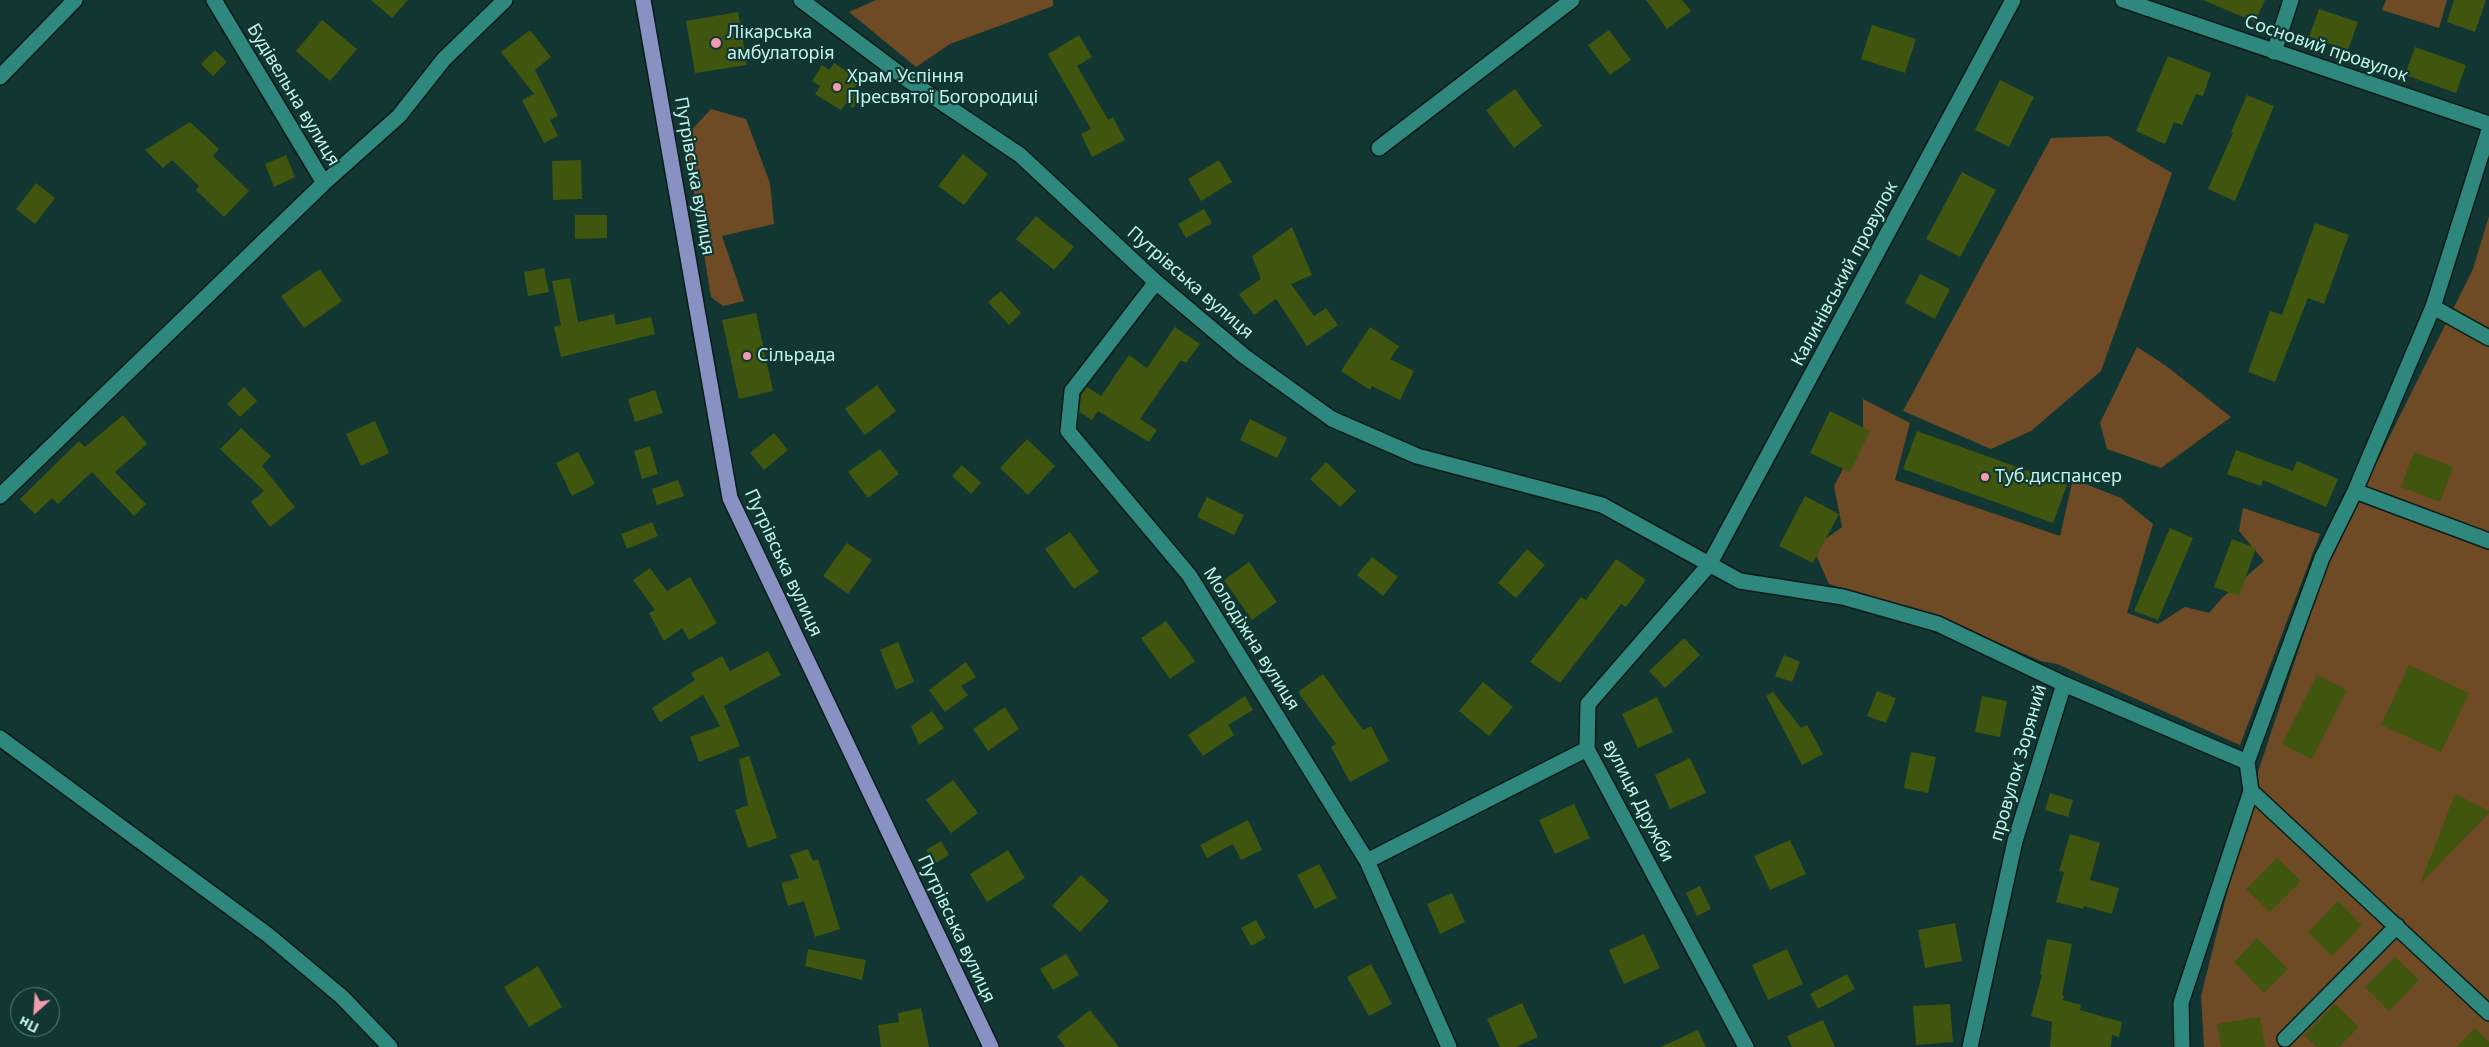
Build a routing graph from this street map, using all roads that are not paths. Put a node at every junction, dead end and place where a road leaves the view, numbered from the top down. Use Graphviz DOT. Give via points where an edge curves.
graph roads {
  1 [pos="75,0"];
  2 [pos="214,0"];
  3 [pos="505,0"];
  4 [pos="643,0"];
  5 [pos="801,0"];
  6 [pos="1572,0"];
  7 [pos="2013,0"];
  8 [pos="2123,0"];
  9 [pos="2291,0"];
  10 [pos="2274,52"];
  11 [pos="0,77"];
  12 [pos="2489,124"];
  13 [pos="2489,130"];
  14 [pos="1379,148"];
  15 [pos="324,183"];
  16 [pos="1156,282"];
  17 [pos="2433,307"];
  18 [pos="2489,338"];
  19 [pos="2355,491"];
  20 [pos="0,496"];
  21 [pos="1602,505"];
  22 [pos="2489,541"];
  23 [pos="1709,565"];
  24 [pos="2064,684"];
  25 [pos="0,738"];
  26 [pos="1587,749"];
  27 [pos="2246,762"];
  28 [pos="2251,791"];
  29 [pos="1367,861"];
  30 [pos="2397,926"];
  31 [pos="2489,1013"];
  32 [pos="2286,1039"];
  33 [pos="390,1047"];
  34 [pos="992,1047"];
  35 [pos="1449,1047"];
  36 [pos="1746,1047"];
  37 [pos="1970,1047"];
  38 [pos="2182,1047"];
  1 -- 11 [label="street"];
  2 -- 15 [label="street, Будівельна вулиця"];
  3 -- 15 [label="street" via="444,59 399,116"];
  4 -- 34 [label="main road, Путрівська вулиця" via="730,498"];
  5 -- 16 [label="street, Путрівська вулиця" via="908,80 1020,155"];
  6 -- 14 [label="street"];
  7 -- 23 [label="street, Калинівський провулок"];
  8 -- 10 [label="street, Сосновий провулок"];
  9 -- 10 [label="street"];
  10 -- 12 [label="street, Сосновий провулок"];
  13 -- 17 [label="street"];
  15 -- 20 [label="street"];
  16 -- 21 [label="street, Путрівська вулиця" via="1244,356 1332,419 1417,456"];
  16 -- 29 [label="street, Молодіжна вулиця" via="1072,391 1068,431 1190,576"];
  17 -- 18 [label="street"];
  17 -- 19 [label="street"];
  19 -- 22 [label="street"];
  19 -- 27 [label="street" via="2322,558"];
  21 -- 23 [label="street, провулок Зоряний"];
  23 -- 24 [label="street, провулок Зоряний" via="1740,580 1843,597 1938,624"];
  23 -- 26 [label="street, вулиця Дружби" via="1588,704"];
  24 -- 27 [label="street"];
  24 -- 37 [label="street, провулок Зоряний" via="2015,841"];
  25 -- 33 [label="street" via="268,935 342,997"];
  26 -- 29 [label="street"];
  26 -- 36 [label="street, вулиця Дружби"];
  27 -- 28 [label="street"];
  28 -- 30 [label="street"];
  28 -- 38 [label="street" via="2180,1003"];
  29 -- 35 [label="street, Молодіжна вулиця"];
  30 -- 31 [label="street"];
  30 -- 32 [label="street"];
}
